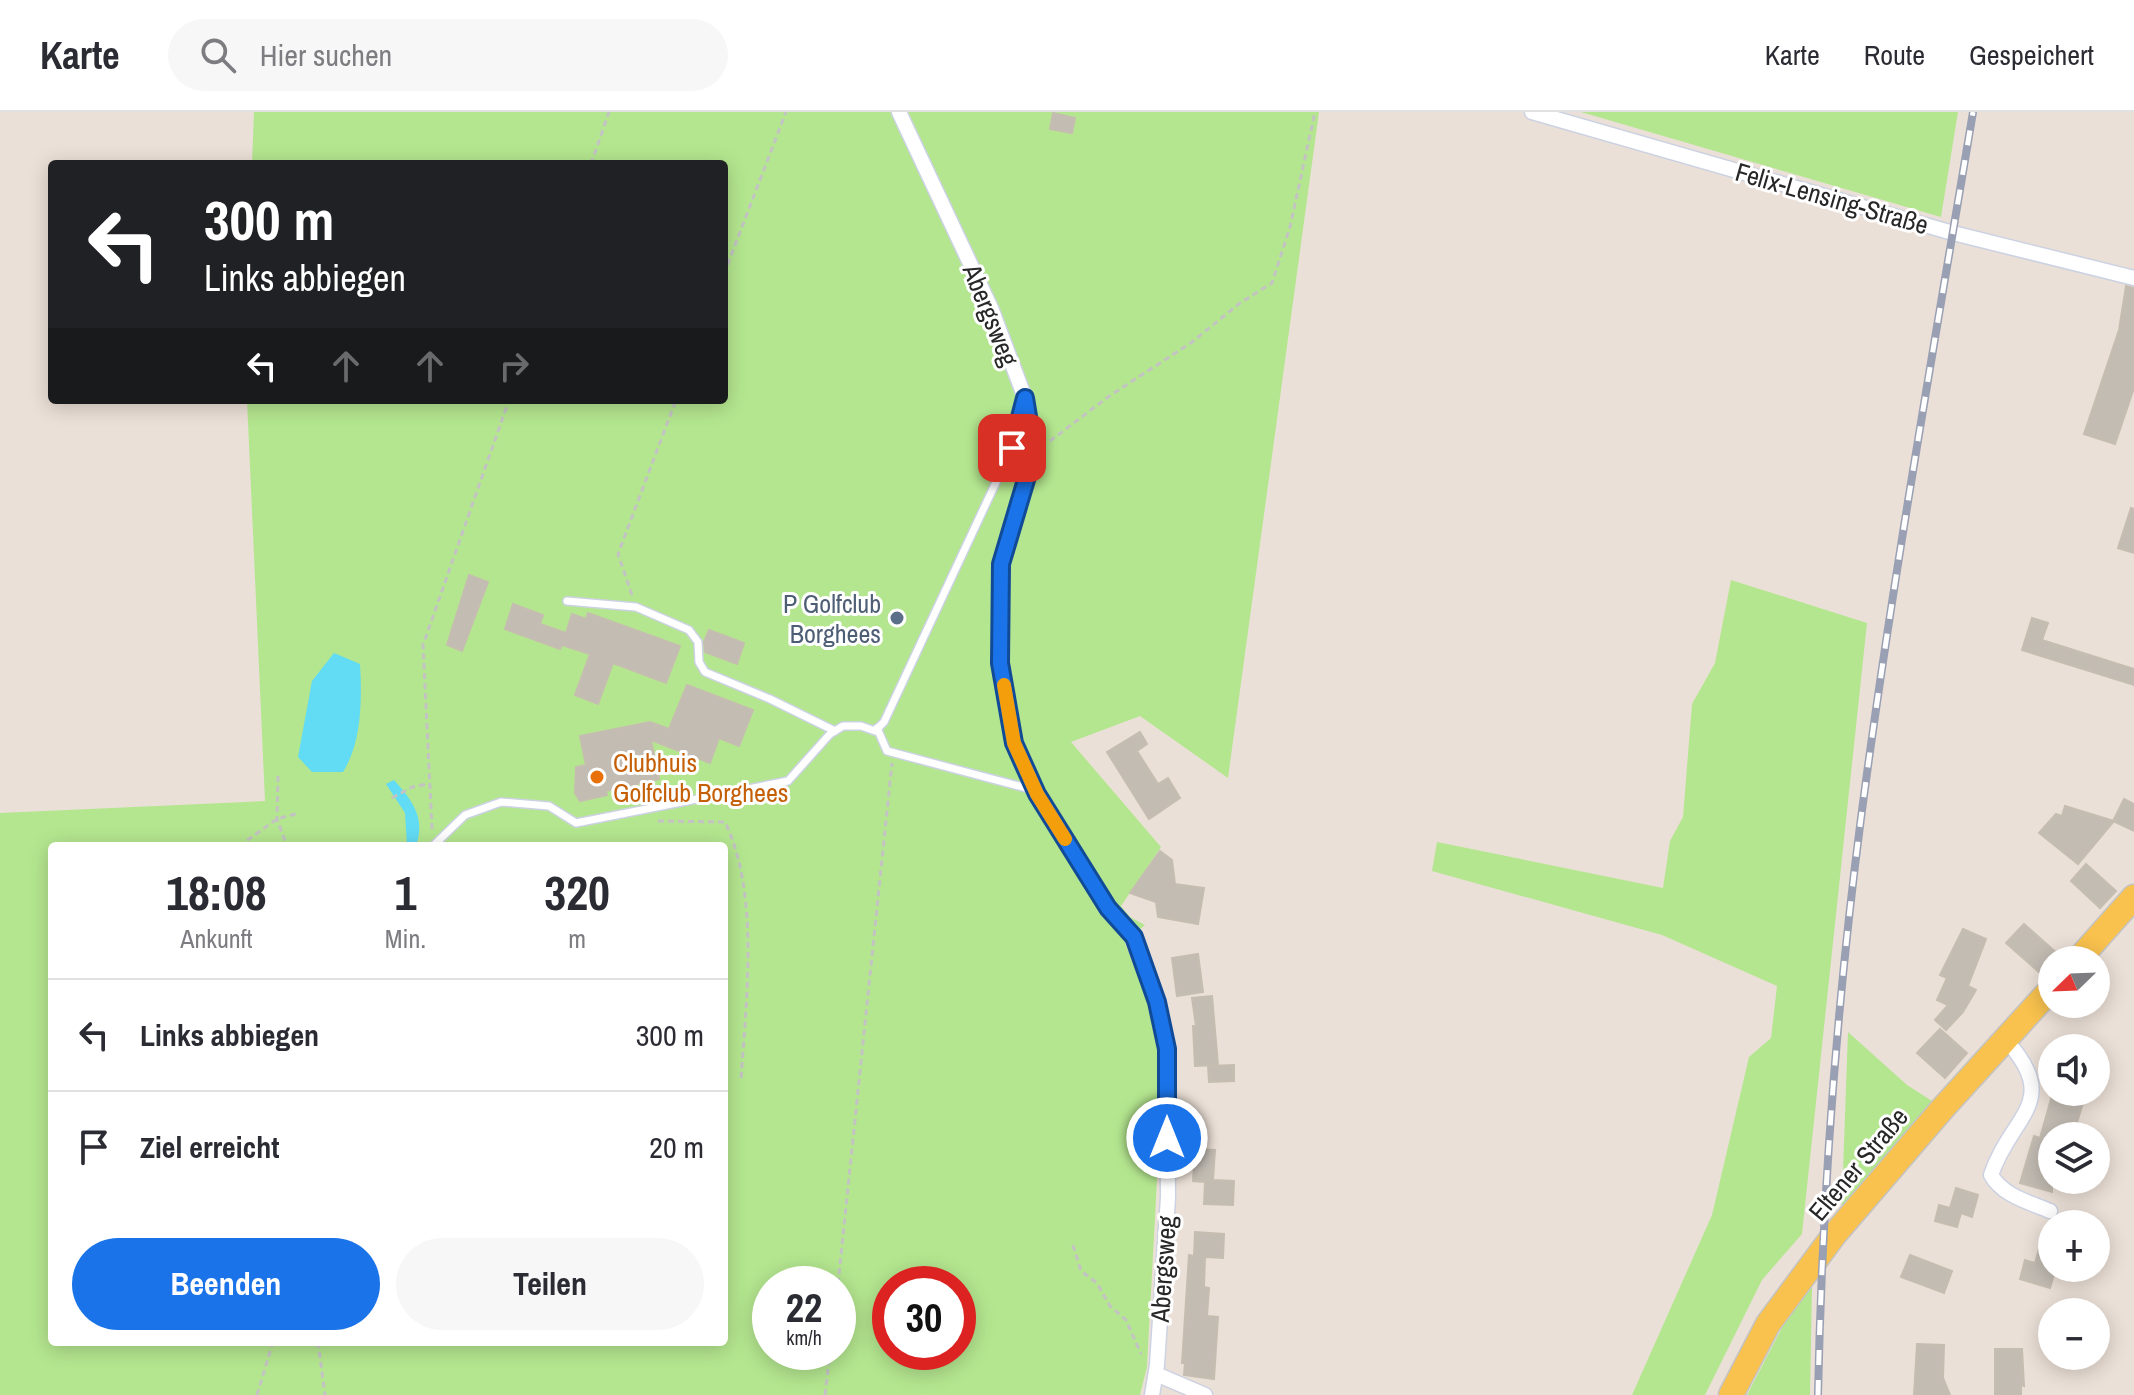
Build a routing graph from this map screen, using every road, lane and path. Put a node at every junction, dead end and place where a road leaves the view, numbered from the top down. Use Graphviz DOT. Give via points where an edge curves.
graph roads {
  1 [pos="609,112"];
  2 [pos="786,112"];
  3 [pos="899,112"];
  4 [pos="1315,112"];
  5 [pos="1532,112"];
  6 [pos="592,160"];
  7 [pos="728,264"];
  8 [pos="2134,278"];
  9 [pos="1025,398"];
  10 [pos="508,404"];
  11 [pos="674,404"];
  12 [pos="1034,453"];
  13 [pos="567,601"];
  14 [pos="636,607"];
  15 [pos="877,728"];
  16 [pos="835,731"];
  17 [pos="887,751"];
  18 [pos="278,776"];
  19 [pos="428,784"];
  20 [pos="1036,791"];
  21 [pos="392,798"];
  22 [pos="640,809"];
  23 [pos="299,813"];
  24 [pos="279,819"];
  25 [pos="245,842"];
  26 [pos="286,842"];
  27 [pos="435,842"];
  28 [pos="438,842"];
  29 [pos="2134,897"];
  30 [pos="2090,946"];
  31 [pos="2038,1003"];
  32 [pos="2005,1039"];
  33 [pos="741,1080"];
  34 [pos="2048,1210"];
  35 [pos="1073,1245"];
  36 [pos="840,1266"];
  37 [pos="272,1346"];
  38 [pos="319,1346"];
  39 [pos="828,1370"];
  40 [pos="1157,1370"];
  41 [pos="257,1395"];
  42 [pos="325,1395"];
  43 [pos="825,1395"];
  44 [pos="1152,1395"];
  45 [pos="1205,1395"];
  46 [pos="1731,1395"];
  1 -- 6 [label="path"];
  2 -- 7 [label="path"];
  3 -- 9 [label="street, Abergsweg" via="991,308"];
  4 -- 12 [label="path" via="1272,283"];
  5 -- 8 [label="street, Felix-Lensing-Straße" via="1953,233"];
  9 -- 12 [label="street, Abergsweg"];
  9 -- 15 [label="lane" via="1012,448 978,525"];
  10 -- 19 [label="path" via="423,645"];
  11 -- 14 [label="path" via="618,554"];
  12 -- 20 [label="street, Abergsweg" via="1001,564 999,624 1014,743"];
  13 -- 14 [label="lane"];
  14 -- 16 [label="lane" via="693,633 701,668 710,676"];
  15 -- 16 [label="lane" via="843,726"];
  15 -- 17 [label="lane"];
  16 -- 22 [label="lane" via="788,781"];
  17 -- 20 [label="lane"];
  17 -- 36 [label="path" via="891,784"];
  18 -- 24 [label="path"];
  19 -- 21 [label="path"];
  19 -- 27 [label="path"];
  20 -- 40 [label="street, Abergsweg" via="1108,908 1134,937 1167,1049 1168,1197"];
  22 -- 28 [label="lane" via="576,823 549,806 501,802 465,815"];
  22 -- 33 [label="path" via="661,821 725,822 736,846 749,946"];
  23 -- 24 [label="path"];
  24 -- 25 [label="path"];
  24 -- 26 [label="path"];
  29 -- 30 [label="main road"];
  31 -- 32 [label="main road, Eltener Straße"];
  32 -- 34 [label="street" via="2030,1073 2033,1091 2030,1106 1991,1175 2008,1194"];
  32 -- 46 [label="main road, Eltener Straße" via="1823,1249 1768,1324"];
  35 -- 40 [label="path" via="1081,1271 1126,1320 1140,1353"];
  37 -- 41 [label="path"];
  38 -- 42 [label="path"];
  39 -- 43 [label="path"];
  40 -- 44 [label="street, Abergsweg"];
  40 -- 45 [label="street"];
}
